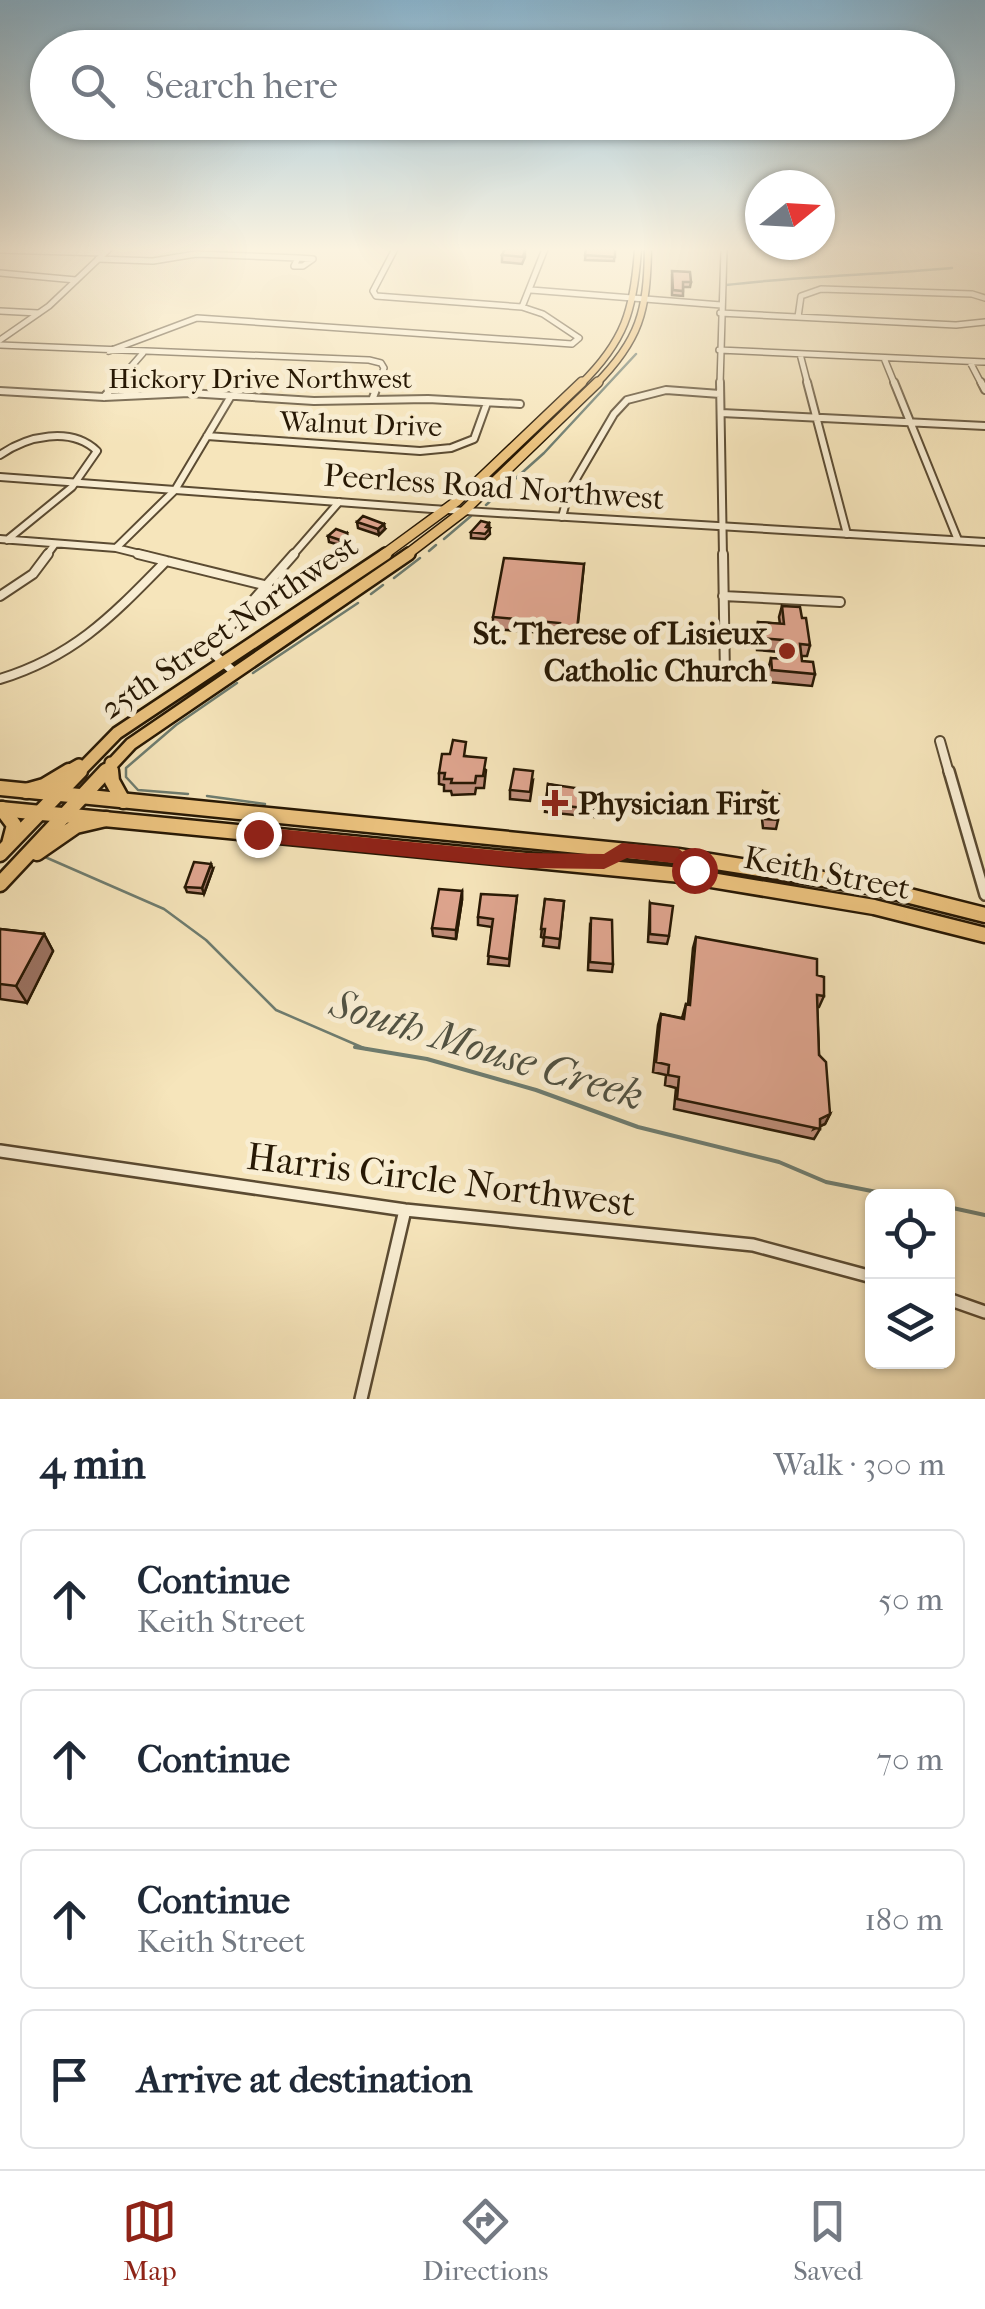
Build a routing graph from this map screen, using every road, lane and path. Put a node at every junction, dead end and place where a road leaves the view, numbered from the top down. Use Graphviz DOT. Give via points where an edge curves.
graph roads {
  1 [pos="36,314"];
  2 [pos="543,314"];
  3 [pos="629,314"];
  4 [pos="643,314"];
  5 [pos="721,314"];
  6 [pos="766,314"];
  7 [pos="799,314"];
  8 [pos="798,318"];
  9 [pos="985,322"];
  10 [pos="0,342"];
  11 [pos="719,350"];
  12 [pos="108,351"];
  13 [pos="143,353"];
  14 [pos="800,354"];
  15 [pos="884,358"];
  16 [pos="970,362"];
  17 [pos="985,362"];
  18 [pos="985,390"];
  19 [pos="0,391"];
  20 [pos="720,394"];
  21 [pos="230,396"];
  22 [pos="104,397"];
  23 [pos="372,400"];
  24 [pos="486,403"];
  25 [pos="520,404"];
  26 [pos="721,414"];
  27 [pos="815,418"];
  28 [pos="910,422"];
  29 [pos="985,426"];
  30 [pos="207,436"];
  31 [pos="0,456"];
  32 [pos="0,477"];
  33 [pos="75,482"];
  34 [pos="175,490"];
  35 [pos="339,502"];
  36 [pos="444,510"];
  37 [pos="464,512"];
  38 [pos="562,518"];
  39 [pos="723,526"];
  40 [pos="847,534"];
  41 [pos="4,540"];
  42 [pos="958,540"];
  43 [pos="985,542"];
  44 [pos="55,544"];
  45 [pos="116,548"];
  46 [pos="166,562"];
  47 [pos="268,586"];
  48 [pos="0,596"];
  49 [pos="724,596"];
  50 [pos="840,602"];
  51 [pos="222,663"];
  52 [pos="234,672"];
  53 [pos="725,676"];
  54 [pos="0,679"];
  55 [pos="940,740"];
  56 [pos="91,758"];
  57 [pos="112,762"];
  58 [pos="0,788"];
  59 [pos="26,790"];
  60 [pos="60,794"];
  61 [pos="81,796"];
  62 [pos="123,800"];
  63 [pos="1,809"];
  64 [pos="42,812"];
  65 [pos="64,814"];
  66 [pos="106,819"];
  67 [pos="4,850"];
  68 [pos="622,850"];
  69 [pos="678,856"];
  70 [pos="524,860"];
  71 [pos="738,864"];
  72 [pos="768,869"];
  73 [pos="831,879"];
  74 [pos="740,884"];
  75 [pos="0,885"];
  76 [pos="985,895"];
  77 [pos="819,896"];
  78 [pos="846,902"];
  79 [pos="985,918"];
  80 [pos="926,920"];
  81 [pos="985,935"];
  82 [pos="0,1152"];
  83 [pos="405,1210"];
  84 [pos="865,1275"];
  85 [pos="955,1302"];
  86 [pos="985,1312"];
  87 [pos="361,1399"];
  1 -- 10 [label="street"];
  2 -- 12 [label="street" via="579,338 572,344 197,318"];
  3 -- 36 [label="main road, 25th Street Northwest" via="611,350"];
  4 -- 37 [label="main road, 25th Street Northwest" via="613,366"];
  5 -- 11 [label="street"];
  6 -- 8 [label="street"];
  7 -- 8 [label="street"];
  8 -- 9 [label="street"];
  10 -- 12 [label="street"];
  11 -- 14 [label="street"];
  11 -- 20 [label="street"];
  12 -- 13 [label="street"];
  13 -- 22 [label="street"];
  13 -- 23 [label="street" via="369,360 384,368"];
  14 -- 15 [label="street"];
  14 -- 27 [label="street"];
  15 -- 16 [label="street"];
  15 -- 28 [label="street"];
  16 -- 17 [label="street"];
  16 -- 18 [label="street"];
  19 -- 22 [label="street, Hickory Drive Northwest"];
  20 -- 26 [label="street"];
  20 -- 38 [label="street" via="673,390 632,396 569,485"];
  21 -- 22 [label="street, Hickory Drive Northwest"];
  21 -- 23 [label="street, Hickory Drive Northwest"];
  21 -- 30 [label="street"];
  23 -- 24 [label="street, Hickory Drive Northwest"];
  24 -- 25 [label="street, Hickory Drive Northwest"];
  24 -- 30 [label="street, Walnut Drive" via="474,439 436,450"];
  26 -- 27 [label="street"];
  26 -- 39 [label="street"];
  27 -- 28 [label="street"];
  27 -- 40 [label="street"];
  28 -- 29 [label="street"];
  28 -- 42 [label="street"];
  30 -- 34 [label="street"];
  31 -- 33 [label="street" via="27,438 86,441 95,459"];
  32 -- 33 [label="street, Peerless Road Northwest"];
  33 -- 34 [label="street, Peerless Road Northwest"];
  33 -- 41 [label="street"];
  34 -- 35 [label="street, Peerless Road Northwest"];
  34 -- 45 [label="street"];
  35 -- 36 [label="street, Peerless Road Northwest"];
  35 -- 47 [label="street"];
  36 -- 37 [label="street, Peerless Road Northwest"];
  36 -- 51 [label="main road, 25th Street Northwest"];
  37 -- 38 [label="street, Peerless Road Northwest"];
  37 -- 52 [label="main road, 25th Street Northwest"];
  38 -- 39 [label="street, Peerless Road Northwest"];
  39 -- 40 [label="street, Peerless Road Northwest"];
  39 -- 49 [label="street"];
  40 -- 42 [label="street, Peerless Road Northwest"];
  41 -- 44 [label="street"];
  42 -- 43 [label="street, Peerless Road Northwest"];
  44 -- 45 [label="street"];
  44 -- 48 [label="street" via="33,574"];
  45 -- 46 [label="street"];
  46 -- 47 [label="street"];
  46 -- 54 [label="street" via="58,660"];
  47 -- 51 [label="street" via="220,638 215,655"];
  49 -- 50 [label="street"];
  49 -- 53 [label="street"];
  51 -- 52 [label="street"];
  51 -- 56 [label="main road, 25th Street Northwest"];
  52 -- 57 [label="main road, 25th Street Northwest"];
  55 -- 76 [label="street"];
  56 -- 59 [label="main road"];
  56 -- 60 [label="main road, 25th Street Northwest"];
  57 -- 61 [label="main road, 25th Street Northwest"];
  57 -- 62 [label="main road" via="112,781"];
  58 -- 59 [label="main road, Keith Street"];
  59 -- 60 [label="main road, Keith Street"];
  60 -- 61 [label="main road, Keith Street"];
  60 -- 64 [label="main road, 25th Street Northwest"];
  61 -- 62 [label="main road, Keith Street"];
  61 -- 65 [label="main road, 25th Street Northwest"];
  62 -- 68 [label="main road, Keith Street"];
  63 -- 64 [label="main road, Keith Street"];
  63 -- 67 [label="main road" via="14,825"];
  64 -- 65 [label="main road, Keith Street"];
  64 -- 67 [label="main road, 25th Street Northwest"];
  65 -- 66 [label="main road, Keith Street"];
  65 -- 75 [label="main road, 25th Street Northwest"];
  66 -- 70 [label="main road, Keith Street"];
  66 -- 75 [label="main road" via="52,840"];
  68 -- 69 [label="main road, Keith Street"];
  68 -- 70 [label="main road" via="604,862"];
  69 -- 71 [label="main road, Keith Street"];
  69 -- 74 [label="main road" via="694,870"];
  70 -- 74 [label="main road, Keith Street"];
  71 -- 72 [label="main road, Keith Street"];
  71 -- 74 [label="street"];
  72 -- 73 [label="main road, Keith Street"];
  72 -- 77 [label="main road"];
  73 -- 78 [label="main road"];
  73 -- 79 [label="main road, Keith Street"];
  74 -- 77 [label="main road, Keith Street"];
  77 -- 78 [label="main road, Keith Street"];
  78 -- 80 [label="main road, Keith Street"];
  79 -- 80 [label="main road" via="937,911"];
  80 -- 81 [label="main road, Keith Street"];
  82 -- 83 [label="street, Harris Circle Northwest"];
  83 -- 84 [label="street, Harris Circle Northwest" via="753,1245"];
  83 -- 87 [label="street"];
  85 -- 86 [label="street"];
}
